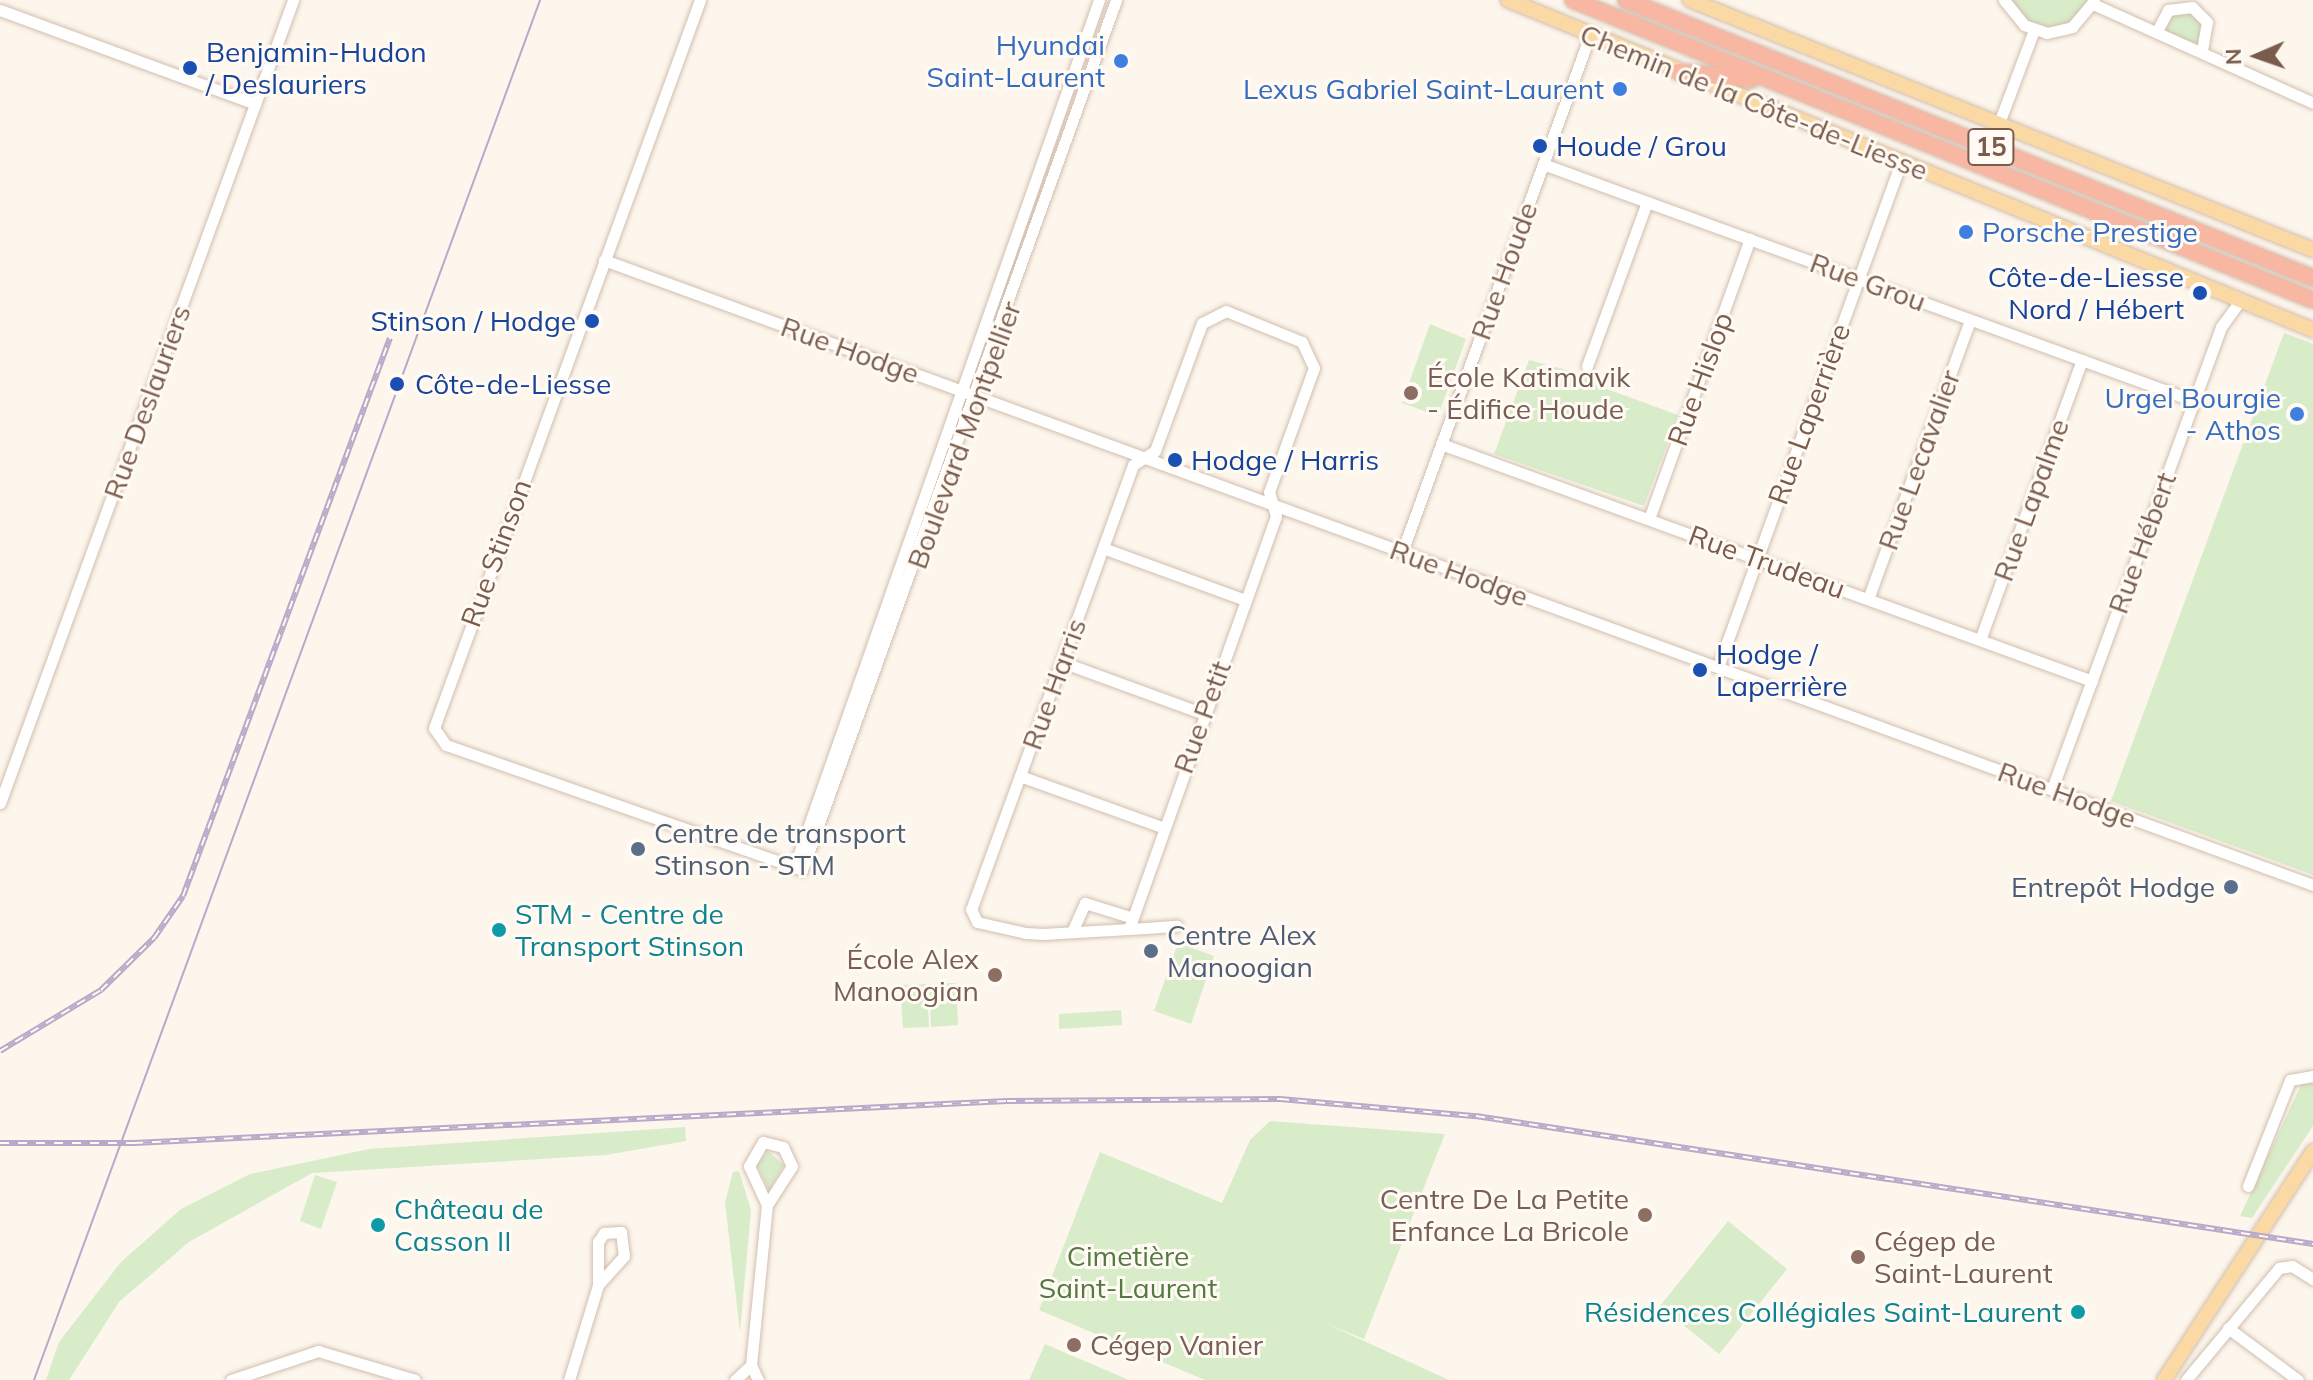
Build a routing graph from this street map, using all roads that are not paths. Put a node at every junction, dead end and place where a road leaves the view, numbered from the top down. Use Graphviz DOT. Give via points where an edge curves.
graph roads {
  1 [pos="293,0"];
  2 [pos="700,0"];
  3 [pos="1099,0"];
  4 [pos="1116,0"];
  5 [pos="1508,0"];
  6 [pos="1573,0"];
  7 [pos="1626,0"];
  8 [pos="1690,0"];
  9 [pos="2004,0"];
  10 [pos="2094,2"];
  11 [pos="0,10"];
  12 [pos="2034,30"];
  13 [pos="2157,31"];
  14 [pos="1590,35"];
  15 [pos="2202,51"];
  16 [pos="1678,72"];
  17 [pos="1781,84"];
  18 [pos="2313,103"];
  19 [pos="255,104"];
  20 [pos="1999,123"];
  21 [pos="1901,162"];
  22 [pos="1543,164"];
  23 [pos="1647,202"];
  24 [pos="1750,239"];
  25 [pos="2313,250"];
  26 [pos="604,260"];
  27 [pos="2313,278"];
  28 [pos="1859,279"];
  29 [pos="2313,300"];
  30 [pos="2240,301"];
  31 [pos="1970,320"];
  32 [pos="2313,330"];
  33 [pos="2082,360"];
  34 [pos="1587,366"];
  35 [pos="964,391"];
  36 [pos="977,396"];
  37 [pos="2194,401"];
  38 [pos="1441,444"];
  39 [pos="1145,457"];
  40 [pos="1272,505"];
  41 [pos="1649,519"];
  42 [pos="1103,548"];
  43 [pos="1402,552"];
  44 [pos="1756,559"];
  45 [pos="1868,599"];
  46 [pos="1245,600"];
  47 [pos="1980,640"];
  48 [pos="1062,662"];
  49 [pos="1718,667"];
  50 [pos="2092,681"];
  51 [pos="1204,714"];
  52 [pos="1020,776"];
  53 [pos="2052,789"];
  54 [pos="0,803"];
  55 [pos="1162,827"];
  56 [pos="800,868"];
  57 [pos="2313,885"];
  58 [pos="1129,923"];
  59 [pos="1177,926"];
  60 [pos="1072,932"];
  61 [pos="2313,1076"];
  62 [pos="2313,1151"];
  63 [pos="2248,1186"];
  64 [pos="767,1205"];
  65 [pos="2313,1279"];
  66 [pos="598,1285"];
  67 [pos="2228,1328"];
  68 [pos="751,1365"];
  69 [pos="231,1380"];
  70 [pos="415,1380"];
  71 [pos="569,1380"];
  72 [pos="735,1380"];
  73 [pos="758,1380"];
  74 [pos="2164,1380"];
  75 [pos="2186,1380"];
  76 [pos="2298,1380"];
  1 -- 19 [label="street, Rue Deslauriers"];
  2 -- 26 [label="street, Rue Stinson"];
  3 -- 35 [label="street, Boulevard Montpellier"];
  4 -- 36 [label="street, Boulevard Montpellier"];
  5 -- 14 [label="main road, Chemin de la Côte-de-Liesse"];
  6 -- 17 [label="highway, 15"];
  7 -- 27 [label="highway, 15"];
  8 -- 20 [label="main road"];
  9 -- 12 [label="street"];
  10 -- 12 [label="street" via="2072,27"];
  10 -- 13 [label="street"];
  11 -- 19 [label="street"];
  12 -- 20 [label="street"];
  13 -- 15 [label="street"];
  13 -- 15 [label="street" via="2168,10 2192,7 2207,22"];
  14 -- 16 [label="main road, Chemin de la Côte-de-Liesse"];
  14 -- 22 [label="street, Rue Houde"];
  15 -- 18 [label="street"];
  16 -- 17 [label="highway"];
  16 -- 21 [label="main road, Chemin de la Côte-de-Liesse"];
  17 -- 29 [label="highway, 15"];
  19 -- 54 [label="street, Rue Deslauriers"];
  20 -- 25 [label="main road"];
  21 -- 28 [label="street, Rue Laperrière"];
  21 -- 30 [label="main road, Chemin de la Côte-de-Liesse"];
  22 -- 23 [label="street, Rue Grou"];
  22 -- 38 [label="street, Rue Houde"];
  23 -- 24 [label="street, Rue Grou"];
  23 -- 34 [label="street"];
  24 -- 28 [label="street, Rue Grou"];
  24 -- 41 [label="street, Rue Hislop"];
  26 -- 35 [label="street, Rue Hodge"];
  26 -- 56 [label="street, Rue Stinson" via="436,714 435,734 608,805"];
  28 -- 31 [label="street, Rue Grou"];
  28 -- 44 [label="street, Rue Laperrière"];
  30 -- 32 [label="main road, Chemin de la Côte-de-Liesse"];
  30 -- 37 [label="street, Rue Hébert" via="2224,321"];
  31 -- 33 [label="street, Rue Grou"];
  31 -- 45 [label="street, Rue Lecavalier"];
  33 -- 37 [label="street, Rue Grou"];
  33 -- 47 [label="street, Rue Lapalme"];
  35 -- 36 [label="street, Rue Hodge"];
  35 -- 56 [label="street, Boulevard Montpellier"];
  36 -- 39 [label="street, Rue Hodge"];
  36 -- 56 [label="street, Boulevard Montpellier"];
  37 -- 50 [label="street, Rue Hébert"];
  38 -- 41 [label="street, Rue Trudeau"];
  38 -- 43 [label="street, Rue Houde"];
  39 -- 40 [label="street, Rue Hodge"];
  39 -- 40 [label="street, Rue Harris" via="1155,451 1202,323 1215,312 1232,312 1302,342 1314,360 1269,492"];
  39 -- 42 [label="street, Rue Harris" via="1133,465"];
  40 -- 43 [label="street, Rue Hodge"];
  40 -- 46 [label="street, Rue Petit" via="1276,516"];
  41 -- 44 [label="street, Rue Trudeau"];
  42 -- 46 [label="street"];
  42 -- 48 [label="street, Rue Harris"];
  43 -- 49 [label="street, Rue Hodge"];
  44 -- 45 [label="street, Rue Trudeau"];
  44 -- 49 [label="street, Rue Laperrière"];
  45 -- 47 [label="street, Rue Trudeau"];
  46 -- 51 [label="street, Rue Petit"];
  47 -- 50 [label="street, Rue Trudeau"];
  48 -- 51 [label="street"];
  48 -- 52 [label="street, Rue Harris"];
  49 -- 53 [label="street, Rue Hodge"];
  50 -- 53 [label="street, Rue Hébert"];
  51 -- 55 [label="street, Rue Petit"];
  52 -- 55 [label="street"];
  52 -- 60 [label="street, Rue Harris" via="972,916 1014,932"];
  53 -- 57 [label="street, Rue Hodge"];
  55 -- 58 [label="street, Rue Petit"];
  58 -- 59 [label="street"];
  58 -- 60 [label="street"];
  58 -- 60 [label="street" via="1082,904"];
  61 -- 63 [label="street" via="2290,1080"];
  62 -- 74 [label="main road"];
  64 -- 64 [label="street" via="792,1166 783,1147 770,1142 756,1145 749,1166"];
  64 -- 68 [label="street"];
  65 -- 67 [label="street" via="2285,1265"];
  66 -- 66 [label="street" via="624,1256 621,1232 604,1233 598,1242"];
  66 -- 71 [label="street"];
  67 -- 75 [label="street"];
  67 -- 76 [label="street"];
  68 -- 72 [label="street"];
  68 -- 73 [label="street"];
  69 -- 70 [label="street" via="318,1351"];
}
